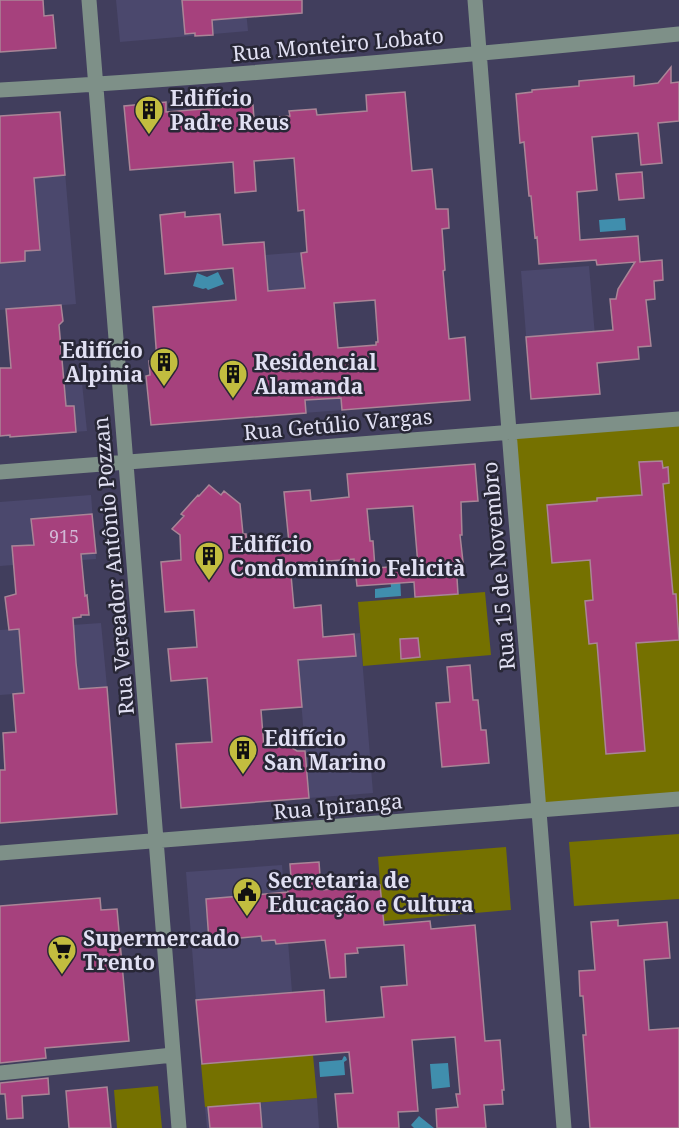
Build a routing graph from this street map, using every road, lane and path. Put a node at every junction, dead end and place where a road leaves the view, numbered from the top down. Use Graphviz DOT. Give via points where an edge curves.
graph roads {
  1 [pos="89,0"];
  2 [pos="475,0"];
  3 [pos="679,34"];
  4 [pos="479,54"];
  5 [pos="96,85"];
  6 [pos="0,90"];
  7 [pos="679,419"];
  8 [pos="508,432"];
  9 [pos="126,462"];
  10 [pos="0,472"];
  11 [pos="679,800"];
  12 [pos="539,811"];
  13 [pos="156,841"];
  14 [pos="0,853"];
  15 [pos="173,1055"];
  16 [pos="0,1073"];
  17 [pos="179,1128"];
  18 [pos="564,1128"];
  1 -- 5 [label="street, Rua Vereador Antônio Pozzan"];
  2 -- 4 [label="street, Rua 15 de Novembro"];
  3 -- 4 [label="street, Rua Monteiro Lobato"];
  4 -- 5 [label="street, Rua Monteiro Lobato"];
  4 -- 8 [label="street, Rua 15 de Novembro"];
  5 -- 6 [label="street, Rua Monteiro Lobato"];
  5 -- 9 [label="street, Rua Vereador Antônio Pozzan"];
  7 -- 8 [label="street, Rua Getúlio Vargas"];
  8 -- 9 [label="street, Rua Getúlio Vargas"];
  8 -- 12 [label="street, Rua 15 de Novembro"];
  9 -- 10 [label="street, Rua Getúlio Vargas"];
  9 -- 13 [label="street, Rua Vereador Antônio Pozzan"];
  11 -- 12 [label="street, Rua Ipiranga"];
  12 -- 13 [label="street, Rua Ipiranga"];
  12 -- 18 [label="street, Rua 15 de Novembro"];
  13 -- 14 [label="street, Rua Ipiranga"];
  13 -- 15 [label="street, Rua Vereador Antônio Pozzan"];
  15 -- 16 [label="street"];
  15 -- 17 [label="street, Rua Vereador Antônio Pozzan"];
}
